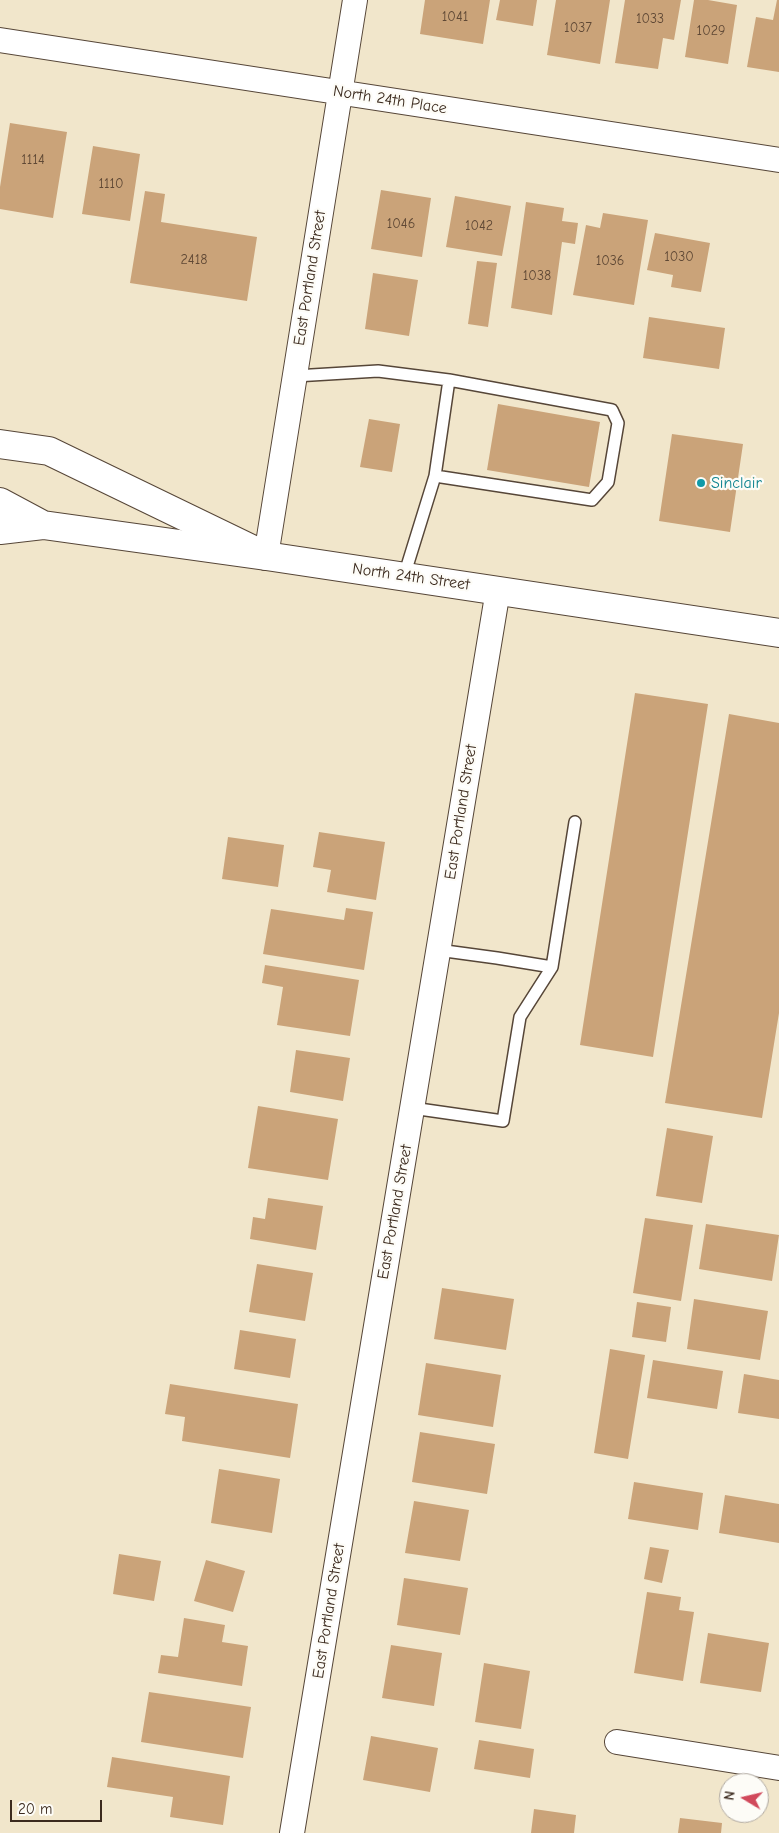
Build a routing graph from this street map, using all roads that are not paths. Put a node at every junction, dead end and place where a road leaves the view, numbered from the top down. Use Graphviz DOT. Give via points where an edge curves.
graph roads {
  1 [pos="355,0"];
  2 [pos="0,40"];
  3 [pos="340,92"];
  4 [pos="779,160"];
  5 [pos="294,376"];
  6 [pos="449,380"];
  7 [pos="0,444"];
  8 [pos="435,476"];
  9 [pos="0,502"];
  10 [pos="43,526"];
  11 [pos="0,530"];
  12 [pos="266,556"];
  13 [pos="404,576"];
  14 [pos="498,590"];
  15 [pos="779,633"];
  16 [pos="575,822"];
  17 [pos="438,950"];
  18 [pos="552,967"];
  19 [pos="412,1108"];
  20 [pos="617,1742"];
  21 [pos="779,1768"];
  22 [pos="292,1833"];
  1 -- 3 [label="street, East Portland Street"];
  2 -- 3 [label="street, North 24th Place"];
  3 -- 4 [label="street, North 24th Place"];
  3 -- 5 [label="street, East Portland Street"];
  5 -- 6 [label="lane" via="378,371"];
  5 -- 12 [label="street, East Portland Street"];
  6 -- 8 [label="lane"];
  6 -- 8 [label="lane" via="612,410 618,423 608,482 592,500"];
  7 -- 12 [label="main road" via="49,451"];
  8 -- 13 [label="lane"];
  9 -- 10 [label="main road, North 24th Street"];
  10 -- 11 [label="main road, North 24th Street"];
  10 -- 12 [label="main road, North 24th Street"];
  12 -- 13 [label="main road, North 24th Street"];
  13 -- 14 [label="main road, North 24th Street"];
  14 -- 15 [label="main road, North 24th Street"];
  14 -- 17 [label="street, East Portland Street"];
  16 -- 18 [label="lane"];
  17 -- 18 [label="lane"];
  17 -- 19 [label="street, East Portland Street"];
  18 -- 19 [label="lane" via="520,1017 502,1121"];
  19 -- 22 [label="street, East Portland Street"];
  20 -- 21 [label="street"];
}
